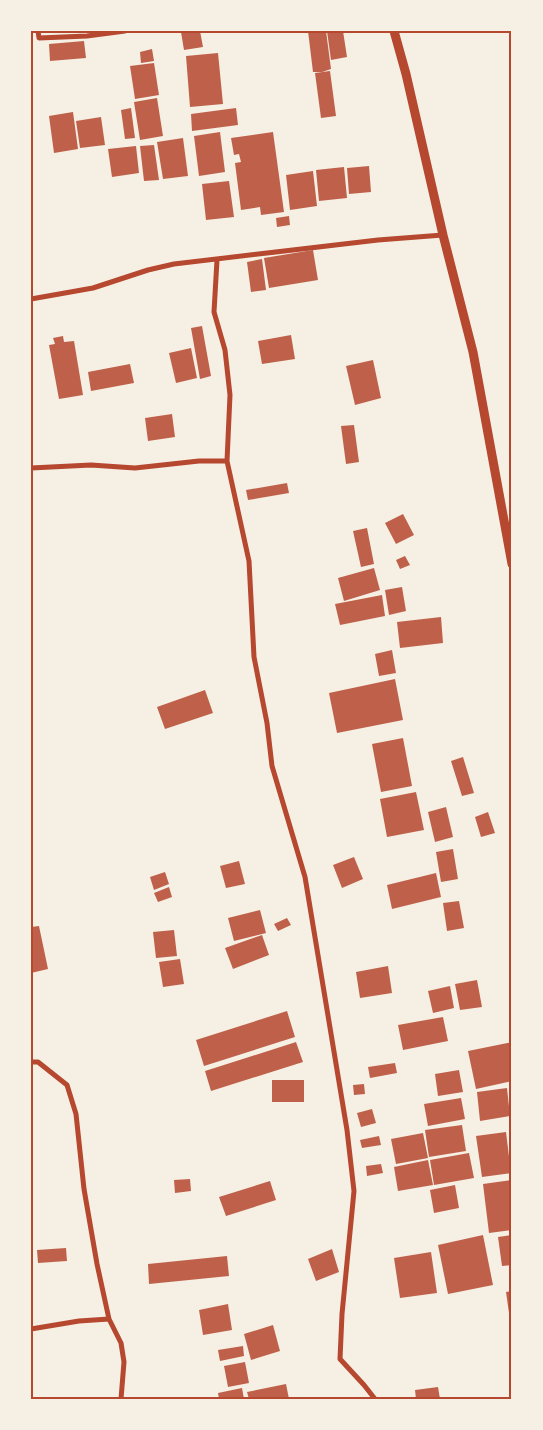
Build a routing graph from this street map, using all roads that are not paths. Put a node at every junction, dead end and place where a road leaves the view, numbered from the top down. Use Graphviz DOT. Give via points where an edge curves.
graph roads {
  1 [pos="38,31"];
  2 [pos="126,31"];
  3 [pos="394,31"];
  4 [pos="39,38"];
  5 [pos="31,40"];
  6 [pos="443,235"];
  7 [pos="217,260"];
  8 [pos="31,299"];
  9 [pos="227,461"];
  10 [pos="31,468"];
  11 [pos="512,564"];
  12 [pos="31,1062"];
  13 [pos="109,1319"];
  14 [pos="31,1329"];
  15 [pos="121,1399"];
  16 [pos="375,1399"];
  1 -- 4 [label="street"];
  2 -- 4 [label="street"];
  3 -- 6 [label="street"];
  4 -- 5 [label="street"];
  6 -- 7 [label="street"];
  6 -- 11 [label="street" via="473,352"];
  7 -- 8 [label="street" via="174,264 94,288"];
  7 -- 9 [label="street" via="214,312 226,350 230,395"];
  9 -- 10 [label="street" via="135,468 91,465"];
  9 -- 16 [label="street" via="249,561 254,657 272,766 305,877 349,1147 354,1191 340,1359"];
  12 -- 13 [label="street" via="38,1062 67,1085 76,1114 84,1189"];
  13 -- 14 [label="street"];
  13 -- 15 [label="street" via="121,1343 124,1362"];
}
